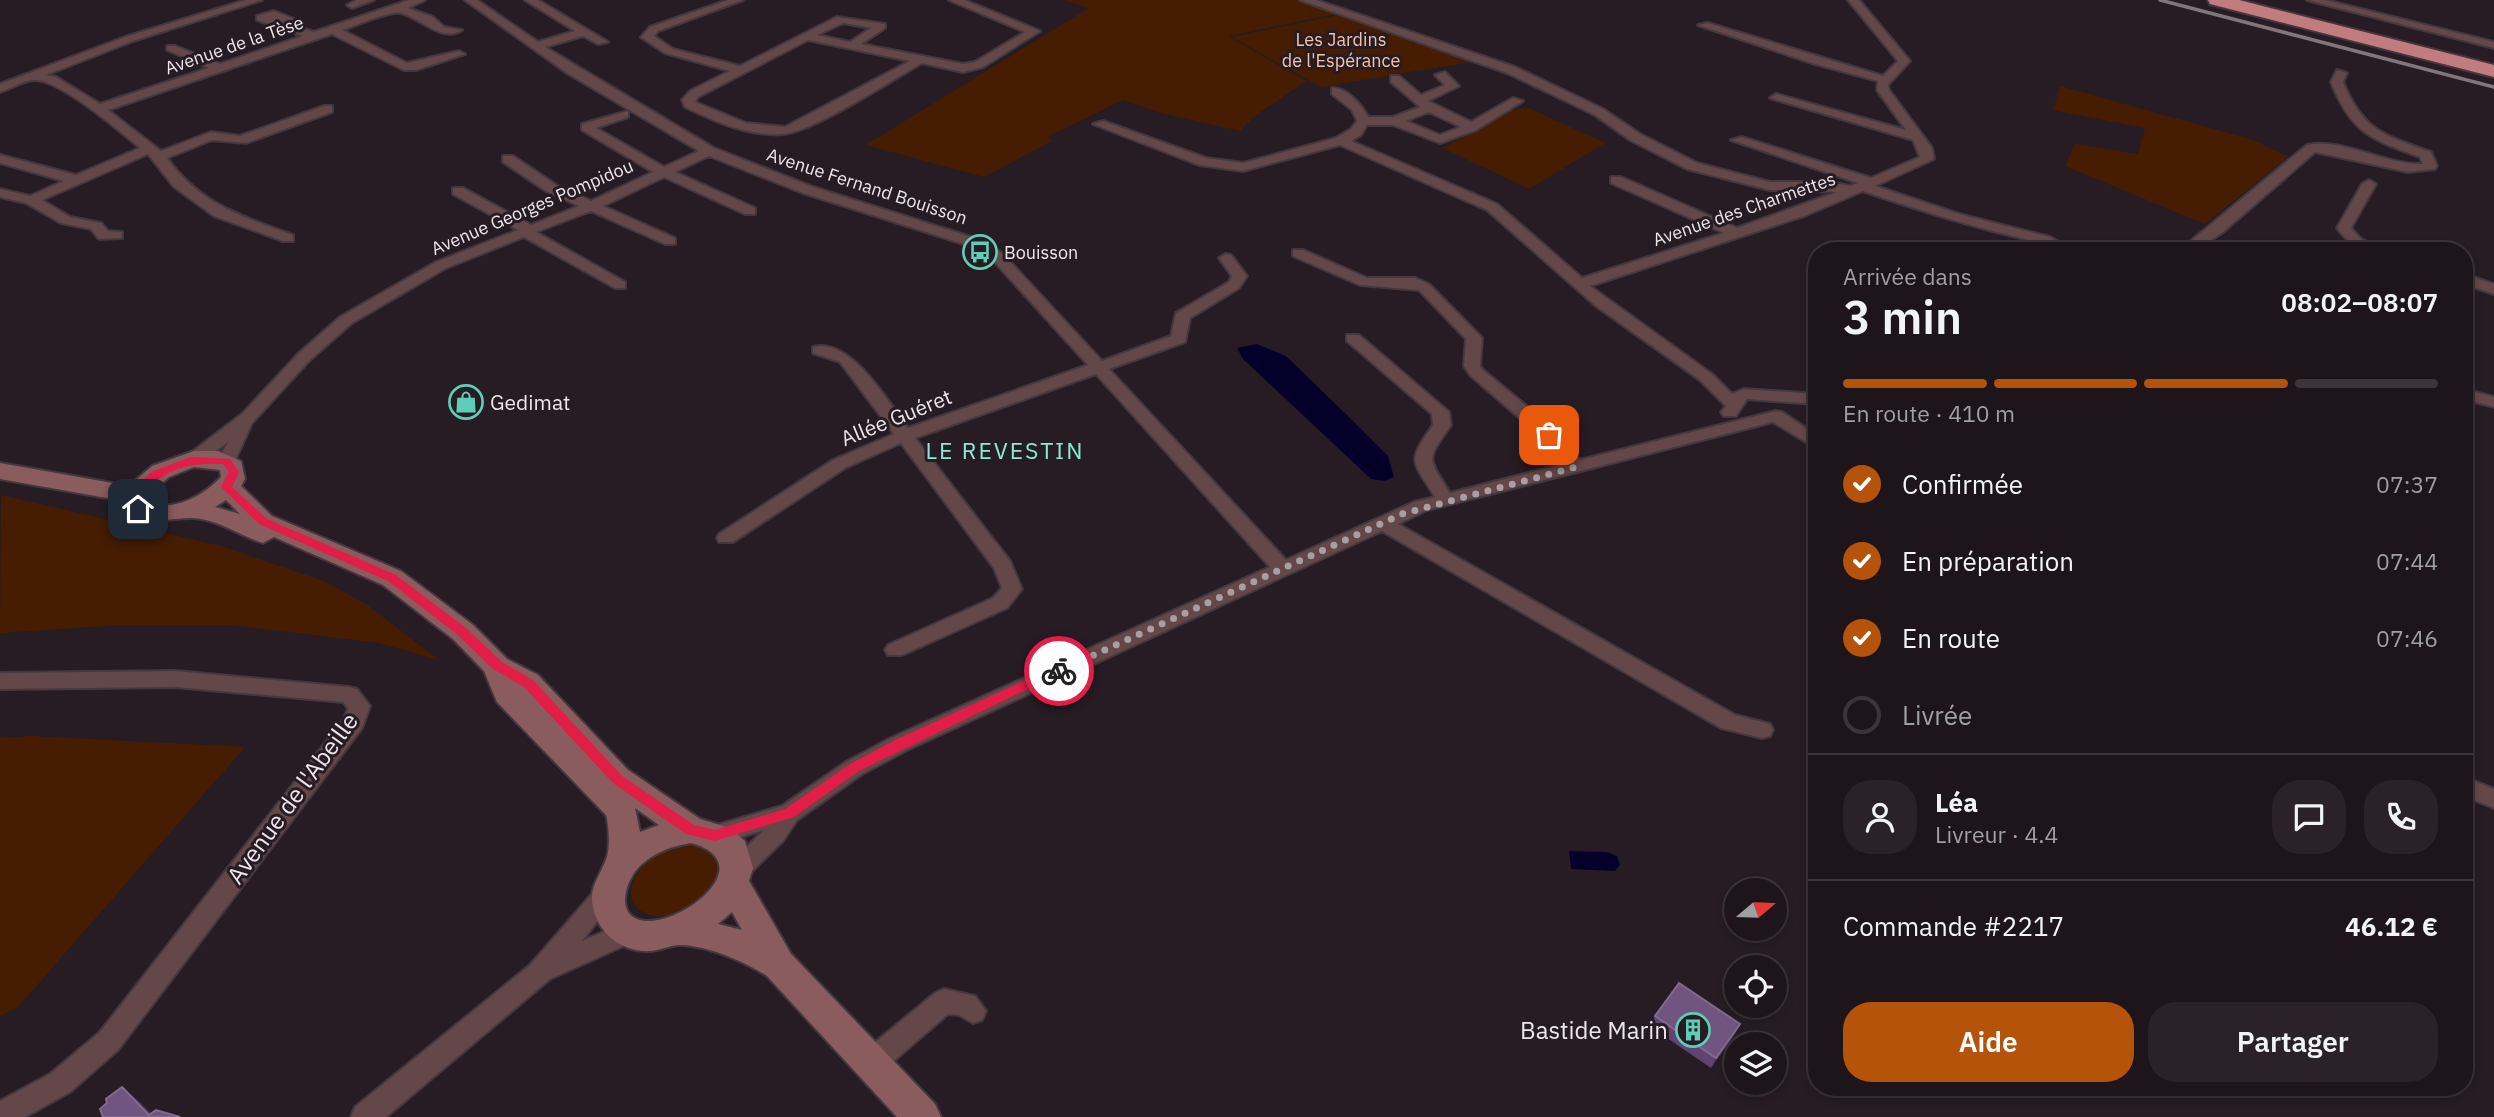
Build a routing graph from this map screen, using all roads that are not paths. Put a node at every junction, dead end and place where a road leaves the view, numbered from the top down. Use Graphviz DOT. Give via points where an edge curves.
graph roads {
  1 [pos="257,0"];
  2 [pos="369,0"];
  3 [pos="420,0"];
  4 [pos="470,0"];
  5 [pos="530,0"];
  6 [pos="738,0"];
  7 [pos="954,0"];
  8 [pos="1305,0"];
  9 [pos="1853,0"];
  10 [pos="2217,0"];
  11 [pos="2255,0"];
  12 [pos="2312,0"];
  13 [pos="397,4"];
  14 [pos="352,5"];
  15 [pos="288,25"];
  16 [pos="1704,25"];
  17 [pos="333,30"];
  18 [pos="456,30"];
  19 [pos="584,32"];
  20 [pos="315,36"];
  21 [pos="808,37"];
  22 [pos="2494,38"];
  23 [pos="2470,40"];
  24 [pos="602,42"];
  25 [pos="538,45"];
  26 [pos="851,46"];
  27 [pos="2494,46"];
  28 [pos="171,48"];
  29 [pos="459,54"];
  30 [pos="920,60"];
  31 [pos="2494,60"];
  32 [pos="219,68"];
  33 [pos="741,70"];
  34 [pos="2494,71"];
  35 [pos="2341,73"];
  36 [pos="1441,75"];
  37 [pos="29,79"];
  38 [pos="1395,79"];
  39 [pos="1886,80"];
  40 [pos="0,91"];
  41 [pos="1336,91"];
  42 [pos="1776,98"];
  43 [pos="1517,101"];
  44 [pos="1425,104"];
  45 [pos="99,109"];
  46 [pos="328,109"];
  47 [pos="624,114"];
  48 [pos="1363,121"];
  49 [pos="1395,121"];
  50 [pos="1099,124"];
  51 [pos="1472,127"];
  52 [pos="1916,137"];
  53 [pos="1737,140"];
  54 [pos="1341,141"];
  55 [pos="709,151"];
  56 [pos="154,152"];
  57 [pos="0,159"];
  58 [pos="508,159"];
  59 [pos="664,173"];
  60 [pos="74,179"];
  61 [pos="1616,180"];
  62 [pos="2369,184"];
  63 [pos="1861,186"];
  64 [pos="458,191"];
  65 [pos="0,193"];
  66 [pos="31,201"];
  67 [pos="593,205"];
  68 [pos="750,211"];
  69 [pos="525,232"];
  70 [pos="1736,234"];
  71 [pos="117,235"];
  72 [pos="288,238"];
  73 [pos="670,242"];
  74 [pos="2049,242"];
  75 [pos="2199,242"];
  76 [pos="2356,242"];
  77 [pos="1298,253"];
  78 [pos="1226,258"];
  79 [pos="2473,282"];
  80 [pos="1580,284"];
  81 [pos="620,285"];
  82 [pos="2494,289"];
  83 [pos="1353,338"];
  84 [pos="818,350"];
  85 [pos="1097,366"];
  86 [pos="1706,377"];
  87 [pos="1758,396"];
  88 [pos="2473,396"];
  89 [pos="1808,399"];
  90 [pos="2494,402"];
  91 [pos="1808,403"];
  92 [pos="1734,406"];
  93 [pos="1771,416"];
  94 [pos="249,417"];
  95 [pos="1709,431"];
  96 [pos="903,436"];
  97 [pos="1808,438"];
  98 [pos="194,459"];
  99 [pos="1576,467"];
  100 [pos="0,471"];
  101 [pos="155,474"];
  102 [pos="227,474"];
  103 [pos="45,478"];
  104 [pos="135,495"];
  105 [pos="1446,500"];
  106 [pos="189,509"];
  107 [pos="1382,523"];
  108 [pos="726,538"];
  109 [pos="1284,570"];
  110 [pos="422,602"];
  111 [pos="895,650"];
  112 [pos="498,666"];
  113 [pos="0,681"];
  114 [pos="1762,730"];
  115 [pos="2473,790"];
  116 [pos="2494,799"];
  117 [pos="789,813"];
  118 [pos="703,833"];
  119 [pos="622,861"];
  120 [pos="734,877"];
  121 [pos="606,895"];
  122 [pos="683,930"];
  123 [pos="628,932"];
  124 [pos="779,965"];
  125 [pos="539,973"];
  126 [pos="972,1011"];
  127 [pos="872,1063"];
  128 [pos="0,1116"];
  129 [pos="365,1117"];
  130 [pos="922,1117"];
  1 -- 37 [label="street" via="111,45"];
  2 -- 14 [label="street"];
  3 -- 13 [label="street, Avenue de la Tèse"];
  4 -- 25 [label="street, Avenue Fernand Bouisson"];
  5 -- 19 [label="street"];
  6 -- 33 [label="street" via="654,29 647,37 663,49"];
  7 -- 30 [label="street" via="1034,30 971,68"];
  8 -- 63 [label="street" via="1511,70 1599,112 1635,137 1692,166 1770,186"];
  9 -- 39 [label="street" via="1904,61"];
  10 -- 34 [label="highway"];
  11 -- 31 [label="highway"];
  12 -- 23 [label="street"];
  13 -- 17 [label="street, Avenue de la Tèse"];
  13 -- 18 [label="street" via="441,30"];
  15 -- 20 [label="street"];
  16 -- 39 [label="street"];
  17 -- 20 [label="street, Avenue de la Tèse"];
  17 -- 29 [label="street" via="404,66"];
  19 -- 24 [label="street"];
  19 -- 25 [label="street"];
  20 -- 32 [label="street, Avenue de la Tèse"];
  21 -- 26 [label="street"];
  21 -- 26 [label="street" via="841,19 881,26"];
  21 -- 33 [label="street"];
  22 -- 23 [label="street" via="2473,35"];
  23 -- 27 [label="street"];
  25 -- 55 [label="street, Avenue Fernand Bouisson" via="571,70"];
  26 -- 30 [label="street"];
  28 -- 32 [label="street"];
  30 -- 33 [label="street" via="798,127 778,132 689,104 694,94"];
  32 -- 45 [label="street, Avenue de la Tèse"];
  35 -- 75 [label="street" via="2337,82 2341,96 2372,135 2426,155 2430,166 2414,169 2331,148 2312,148"];
  36 -- 44 [label="street" via="1453,86"];
  37 -- 40 [label="street"];
  37 -- 45 [label="street" via="55,85"];
  38 -- 44 [label="street"];
  39 -- 52 [label="street" via="1883,90"];
  41 -- 48 [label="street" via="1357,108"];
  42 -- 52 [label="street"];
  43 -- 51 [label="street"];
  44 -- 49 [label="street"];
  44 -- 51 [label="street"];
  45 -- 56 [label="street"];
  46 -- 56 [label="street" via="241,140 211,136"];
  47 -- 59 [label="street" via="586,127"];
  48 -- 49 [label="street"];
  48 -- 54 [label="street"];
  49 -- 51 [label="street" via="1440,139"];
  50 -- 54 [label="street" via="1221,166 1262,164"];
  52 -- 63 [label="street, Avenue des Charmettes" via="1927,159"];
  53 -- 63 [label="street"];
  54 -- 80 [label="street" via="1483,201"];
  55 -- 59 [label="street, Avenue Georges Pompidou"];
  55 -- 85 [label="street, Avenue Fernand Bouisson" via="808,190 985,248"];
  56 -- 60 [label="street"];
  56 -- 72 [label="street" via="179,184 219,213"];
  57 -- 60 [label="street"];
  58 -- 67 [label="street" via="551,188"];
  59 -- 67 [label="street, Avenue Georges Pompidou"];
  59 -- 68 [label="street"];
  60 -- 66 [label="street"];
  61 -- 70 [label="street"];
  62 -- 76 [label="street" via="2344,228"];
  63 -- 70 [label="street, Avenue des Charmettes"];
  63 -- 74 [label="street"];
  64 -- 69 [label="street" via="525,227"];
  65 -- 66 [label="street"];
  66 -- 71 [label="street" via="66,220 96,226 104,236"];
  67 -- 69 [label="street, Avenue Georges Pompidou"];
  67 -- 73 [label="street"];
  69 -- 81 [label="street"];
  69 -- 94 [label="street, Avenue Georges Pompidou" via="441,265 346,320 304,357"];
  70 -- 80 [label="street, Avenue des Charmettes"];
  77 -- 99 [label="street" via="1365,282 1407,282 1424,287 1474,338 1472,366 1477,373 1543,429"];
  78 -- 85 [label="street, Allée Guéret" via="1240,276 1234,285 1182,316 1179,339"];
  79 -- 82 [label="street"];
  80 -- 86 [label="street"];
  83 -- 105 [label="street" via="1440,412 1442,425 1422,462"];
  84 -- 96 [label="street" via="846,359"];
  85 -- 96 [label="street, Allée Guéret"];
  85 -- 109 [label="street, Avenue Fernand Bouisson"];
  86 -- 87 [label="street"];
  86 -- 92 [label="street"];
  87 -- 89 [label="street"];
  87 -- 92 [label="street" via="1738,396"];
  87 -- 93 [label="street" via="1776,404"];
  88 -- 90 [label="street"];
  91 -- 93 [label="street"];
  92 -- 93 [label="street" via="1744,416"];
  92 -- 95 [label="street"];
  93 -- 95 [label="street"];
  93 -- 97 [label="street"];
  94 -- 98 [label="street"];
  94 -- 102 [label="street"];
  95 -- 99 [label="street"];
  96 -- 108 [label="street, Allée Guéret" via="839,464"];
  96 -- 111 [label="street" via="1003,566 1012,589 1000,603"];
  98 -- 101 [label="main road"];
  98 -- 102 [label="main road"];
  99 -- 105 [label="street"];
  100 -- 103 [label="main road"];
  101 -- 103 [label="main road"];
  101 -- 104 [label="main road"];
  102 -- 106 [label="main road"];
  102 -- 110 [label="main road" via="263,522 392,578"];
  103 -- 104 [label="main road"];
  104 -- 106 [label="main road" via="138,509 147,513"];
  105 -- 107 [label="street"];
  106 -- 110 [label="main road" via="242,523 292,549"];
  107 -- 109 [label="street"];
  107 -- 114 [label="street" via="1730,722"];
  109 -- 117 [label="street" via="900,744"];
  110 -- 112 [label="main road"];
  112 -- 118 [label="main road" via="528,683 617,779"];
  112 -- 119 [label="main road" via="507,694 619,808 624,822"];
  113 -- 128 [label="street, Avenue de l'Abeille" via="176,679 349,695 359,706 354,722 109,1041 60,1083"];
  115 -- 116 [label="street"];
  117 -- 118 [label="street"];
  117 -- 120 [label="street"];
  118 -- 119 [label="main road" via="654,839"];
  118 -- 120 [label="main road" via="731,850"];
  119 -- 121 [label="main road"];
  120 -- 122 [label="main road" via="715,911"];
  120 -- 124 [label="main road"];
  121 -- 123 [label="main road" via="615,923"];
  121 -- 125 [label="street"];
  122 -- 123 [label="main road" via="654,936"];
  122 -- 124 [label="main road" via="755,949"];
  123 -- 125 [label="street"];
  124 -- 127 [label="main road"];
  125 -- 129 [label="street"];
  126 -- 127 [label="street" via="966,1004 944,1001"];
  127 -- 130 [label="main road"];
}
